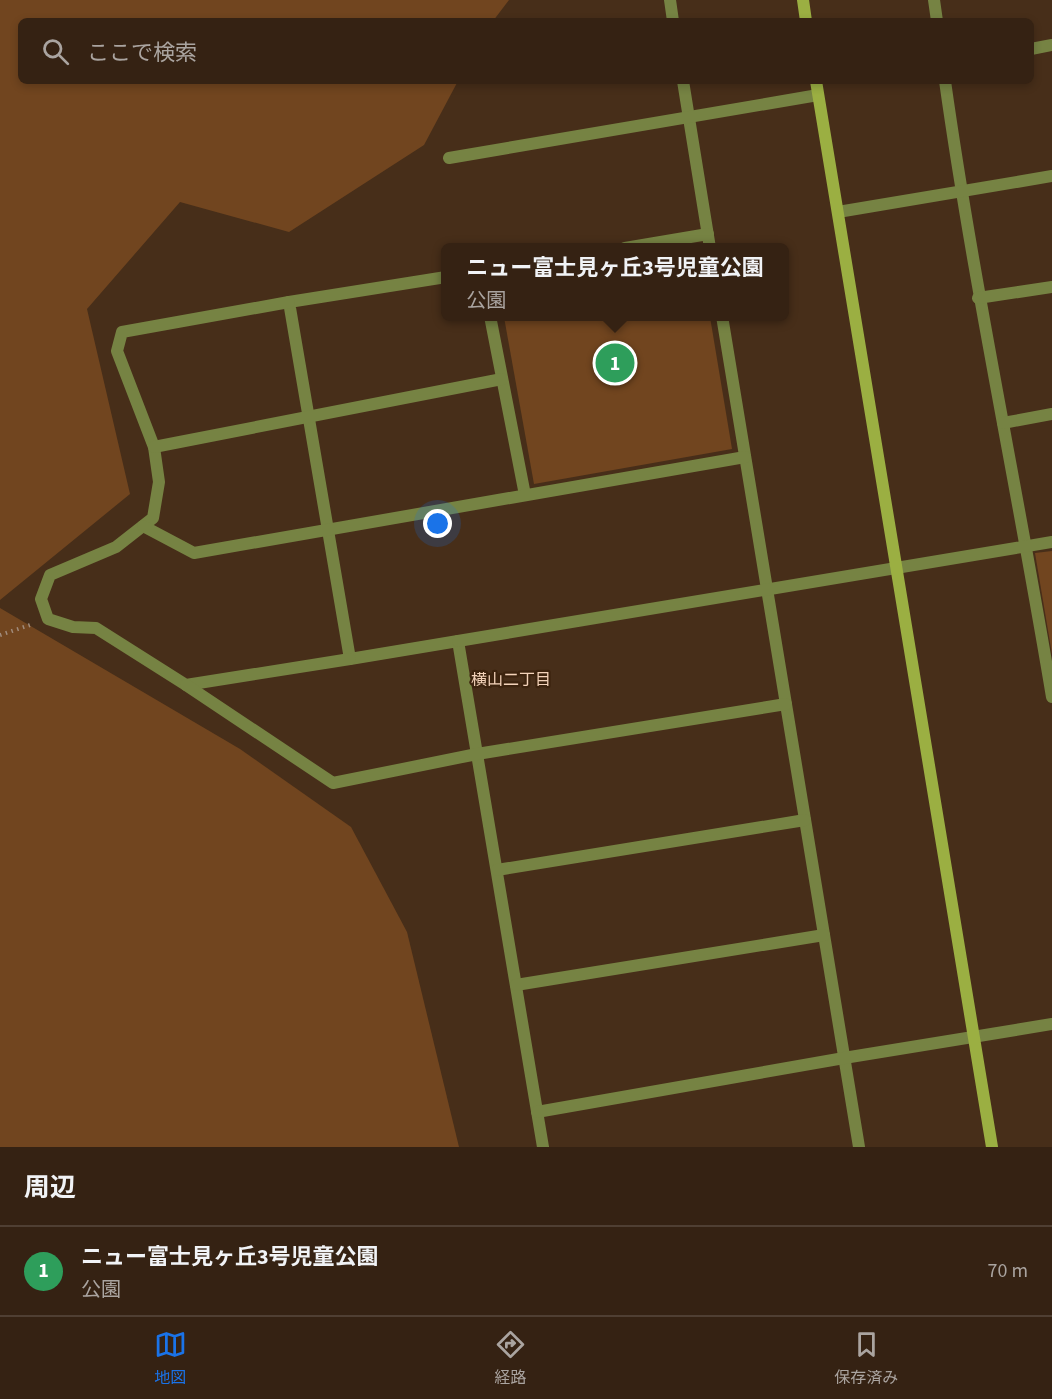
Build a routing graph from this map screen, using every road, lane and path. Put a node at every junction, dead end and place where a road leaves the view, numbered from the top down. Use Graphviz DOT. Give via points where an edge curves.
graph roads {
  1 [pos="670,0"];
  2 [pos="803,0"];
  3 [pos="934,0"];
  4 [pos="673,18"];
  5 [pos="806,18"];
  6 [pos="937,18"];
  7 [pos="1052,45"];
  8 [pos="1034,48"];
  9 [pos="684,84"];
  10 [pos="816,84"];
  11 [pos="945,84"];
  12 [pos="818,95"];
  13 [pos="689,116"];
  14 [pos="448,158"];
  15 [pos="1052,176"];
  16 [pos="960,192"];
  17 [pos="838,212"];
  18 [pos="708,234"];
  19 [pos="655,243"];
  20 [pos="709,243"];
  21 [pos="441,278"];
  22 [pos="1052,286"];
  23 [pos="978,298"];
  24 [pos="289,302"];
  25 [pos="491,321"];
  26 [pos="723,321"];
  27 [pos="502,379"];
  28 [pos="1052,414"];
  29 [pos="309,416"];
  30 [pos="1003,423"];
  31 [pos="154,447"];
  32 [pos="745,457"];
  33 [pos="525,495"];
  34 [pos="143,526"];
  35 [pos="328,529"];
  36 [pos="1052,542"];
  37 [pos="1027,546"];
  38 [pos="896,569"];
  39 [pos="767,589"];
  40 [pos="48,618"];
  41 [pos="0,635"];
  42 [pos="458,641"];
  43 [pos="350,659"];
  44 [pos="186,685"];
  45 [pos="1052,697"];
  46 [pos="786,704"];
  47 [pos="477,754"];
  48 [pos="805,820"];
  49 [pos="497,870"];
  50 [pos="824,935"];
  51 [pos="516,985"];
  52 [pos="1052,1024"];
  53 [pos="973,1036"];
  54 [pos="844,1058"];
  55 [pos="537,1112"];
  56 [pos="543,1147"];
  57 [pos="859,1147"];
  58 [pos="992,1147"];
  1 -- 4 [label="street"];
  2 -- 5 [label="street"];
  3 -- 6 [label="street"];
  7 -- 8 [label="street"];
  9 -- 13 [label="street"];
  10 -- 12 [label="street"];
  11 -- 16 [label="street"];
  12 -- 13 [label="street"];
  12 -- 17 [label="street"];
  13 -- 14 [label="street"];
  13 -- 18 [label="street"];
  15 -- 16 [label="street"];
  16 -- 17 [label="street"];
  16 -- 23 [label="street"];
  17 -- 38 [label="street"];
  18 -- 19 [label="street"];
  18 -- 20 [label="street"];
  21 -- 24 [label="street"];
  22 -- 23 [label="street"];
  23 -- 30 [label="street"];
  24 -- 29 [label="street"];
  24 -- 31 [label="street" via="122,332 117,351"];
  25 -- 27 [label="street"];
  26 -- 32 [label="street"];
  27 -- 29 [label="street"];
  27 -- 33 [label="street"];
  28 -- 30 [label="street"];
  29 -- 31 [label="street"];
  29 -- 35 [label="street"];
  30 -- 37 [label="street"];
  31 -- 34 [label="street" via="159,482 153,518"];
  32 -- 33 [label="street"];
  32 -- 39 [label="street"];
  33 -- 35 [label="street"];
  34 -- 35 [label="street" via="194,553"];
  34 -- 40 [label="street" via="116,547 50,575 41,599"];
  35 -- 43 [label="street"];
  36 -- 37 [label="street"];
  37 -- 38 [label="street"];
  37 -- 45 [label="street"];
  38 -- 39 [label="street"];
  38 -- 53 [label="street"];
  39 -- 42 [label="street"];
  39 -- 46 [label="street"];
  40 -- 41 [label="path"];
  40 -- 44 [label="street" via="73,627 96,628"];
  42 -- 43 [label="street"];
  42 -- 47 [label="street"];
  43 -- 44 [label="street"];
  44 -- 47 [label="street" via="333,783"];
  46 -- 47 [label="street"];
  46 -- 48 [label="street"];
  47 -- 49 [label="street"];
  48 -- 49 [label="street"];
  48 -- 50 [label="street"];
  49 -- 51 [label="street"];
  50 -- 51 [label="street"];
  50 -- 54 [label="street"];
  51 -- 55 [label="street"];
  52 -- 53 [label="street"];
  53 -- 54 [label="street"];
  53 -- 58 [label="street"];
  54 -- 55 [label="street"];
  54 -- 57 [label="street"];
  55 -- 56 [label="street"];
}
